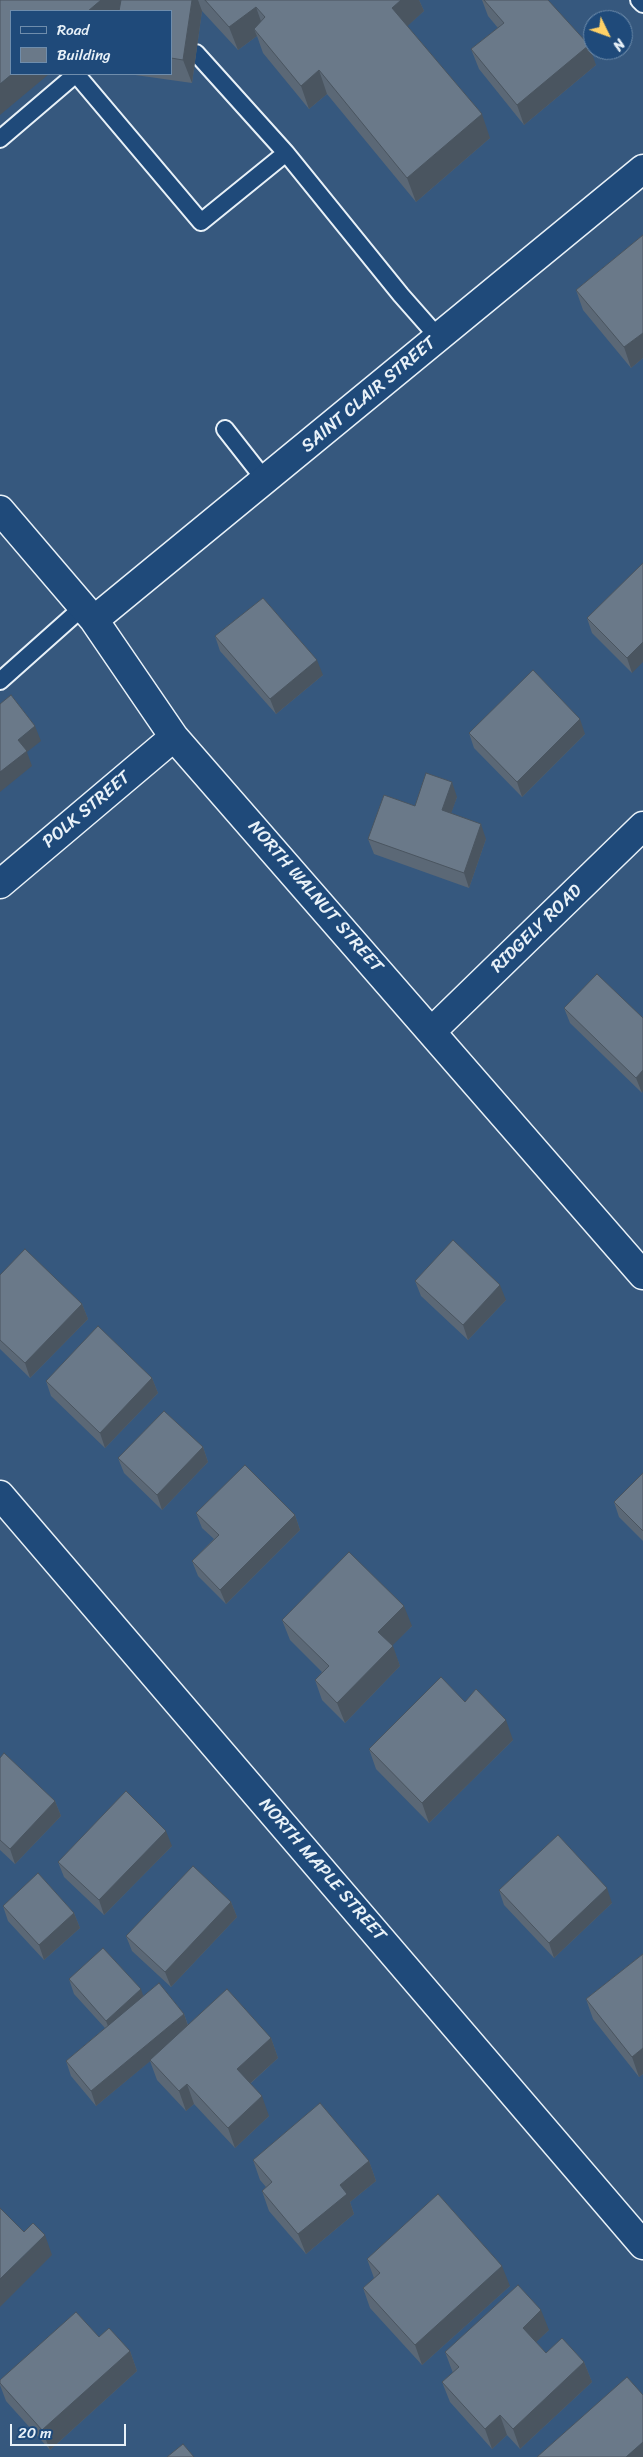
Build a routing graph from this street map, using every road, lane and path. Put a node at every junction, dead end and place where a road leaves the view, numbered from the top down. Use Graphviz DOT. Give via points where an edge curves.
graph roads {
  1 [pos="639,0"];
  2 [pos="643,4"];
  3 [pos="196,53"];
  4 [pos="75,75"];
  5 [pos="77,75"];
  6 [pos="0,139"];
  7 [pos="286,153"];
  8 [pos="643,169"];
  9 [pos="438,337"];
  10 [pos="225,429"];
  11 [pos="265,480"];
  12 [pos="0,510"];
  13 [pos="88,614"];
  14 [pos="0,681"];
  15 [pos="174,736"];
  16 [pos="643,826"];
  17 [pos="0,884"];
  18 [pos="432,1031"];
  19 [pos="643,1276"];
  20 [pos="0,1495"];
  21 [pos="643,2245"];
  1 -- 2 [label="lane"];
  3 -- 7 [label="lane"];
  4 -- 6 [label="lane"];
  5 -- 7 [label="lane" via="201,222"];
  7 -- 9 [label="lane"];
  8 -- 9 [label="street, SAINT CLAIR STREET"];
  9 -- 11 [label="street, SAINT CLAIR STREET"];
  10 -- 11 [label="lane"];
  11 -- 13 [label="street, SAINT CLAIR STREET"];
  12 -- 13 [label="street, NORTH WALNUT STREET"];
  13 -- 14 [label="lane"];
  13 -- 15 [label="street, NORTH WALNUT STREET"];
  15 -- 17 [label="street, POLK STREET"];
  15 -- 18 [label="street, NORTH WALNUT STREET"];
  16 -- 18 [label="street, RIDGELY ROAD"];
  18 -- 19 [label="street, NORTH WALNUT STREET"];
  20 -- 21 [label="street, NORTH MAPLE STREET"];
}
